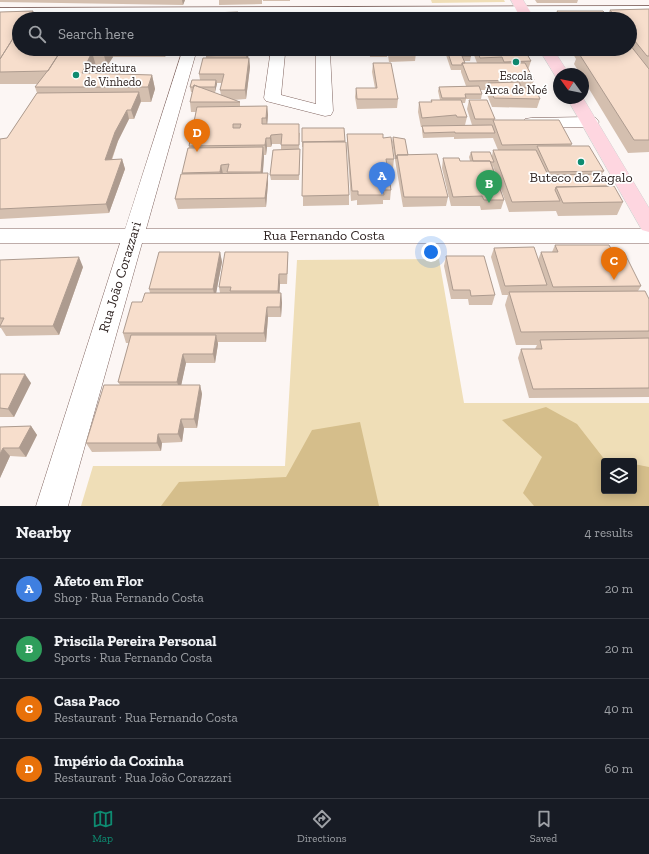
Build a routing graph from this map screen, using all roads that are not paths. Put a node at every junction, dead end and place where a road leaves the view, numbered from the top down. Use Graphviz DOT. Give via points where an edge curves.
graph roads {
  1 [pos="523,10"];
  2 [pos="649,10"];
  3 [pos="202,11"];
  4 [pos="0,12"];
  5 [pos="215,12"];
  6 [pos="437,12"];
  7 [pos="188,56"];
  8 [pos="278,56"];
  9 [pos="323,56"];
  10 [pos="550,56"];
  11 [pos="557,68"];
  12 [pos="579,104"];
  13 [pos="590,122"];
  14 [pos="513,124"];
  15 [pos="649,226"];
  16 [pos="133,235"];
  17 [pos="0,236"];
  18 [pos="649,236"];
  19 [pos="52,506"];
  1 -- 2 [label="street"];
  1 -- 6 [label="street"];
  3 -- 4 [label="street"];
  3 -- 5 [label="street"];
  7 -- 16 [label="street, Rua João Corazzari"];
  8 -- 9 [label="street" via="272,98 324,111"];
  10 -- 11 [label="main road"];
  12 -- 13 [label="main road"];
  13 -- 14 [label="street"];
  13 -- 15 [label="main road"];
  16 -- 17 [label="street, Rua Fernando Costa"];
  16 -- 18 [label="street, Rua Fernando Costa"];
  16 -- 19 [label="street, Rua João Corazzari"];
}
